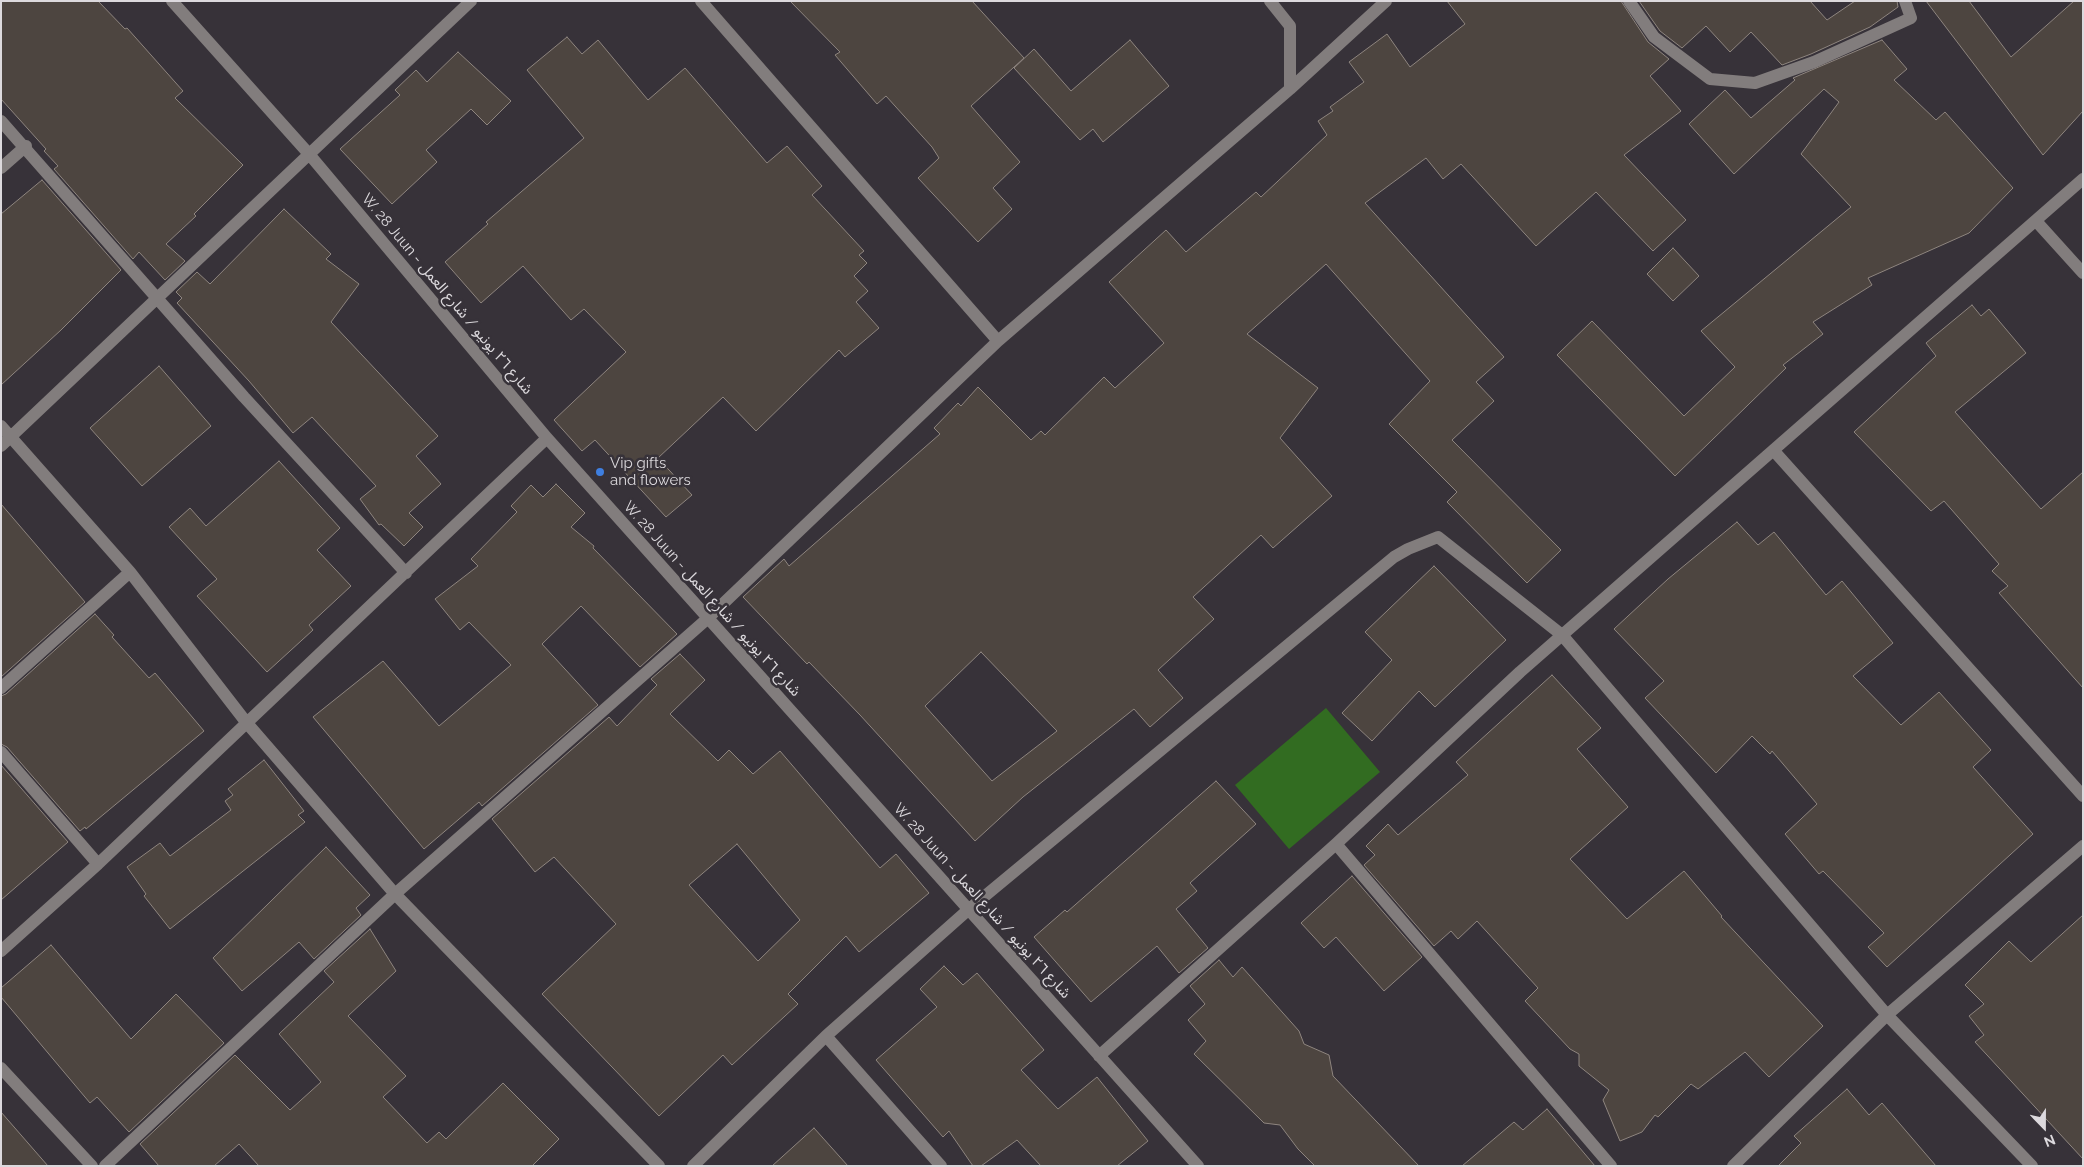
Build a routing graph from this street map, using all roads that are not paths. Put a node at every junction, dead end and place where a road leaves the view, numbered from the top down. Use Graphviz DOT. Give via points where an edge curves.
graph roads {
  1 [pos="172,1"];
  2 [pos="471,1"];
  3 [pos="701,1"];
  4 [pos="1270,1"];
  5 [pos="1386,1"];
  6 [pos="1629,1"];
  7 [pos="1905,1"];
  8 [pos="1290,89"];
  9 [pos="1,120"];
  10 [pos="26,146"];
  11 [pos="309,154"];
  12 [pos="1,168"];
  13 [pos="2083,179"];
  14 [pos="2036,221"];
  15 [pos="2083,273"];
  16 [pos="158,299"];
  17 [pos="998,341"];
  18 [pos="1,426"];
  19 [pos="12,437"];
  20 [pos="547,438"];
  21 [pos="1,446"];
  22 [pos="1774,451"];
  23 [pos="130,572"];
  24 [pos="406,573"];
  25 [pos="707,619"];
  26 [pos="1562,635"];
  27 [pos="1,688"];
  28 [pos="246,722"];
  29 [pos="1,752"];
  30 [pos="2083,796"];
  31 [pos="1336,844"];
  32 [pos="2083,846"];
  33 [pos="98,864"];
  34 [pos="395,894"];
  35 [pos="968,910"];
  36 [pos="1,950"];
  37 [pos="1887,1015"];
  38 [pos="826,1036"];
  39 [pos="1099,1056"];
  40 [pos="1,1068"];
  41 [pos="92,1166"];
  42 [pos="105,1166"];
  43 [pos="659,1166"];
  44 [pos="694,1166"];
  45 [pos="941,1166"];
  46 [pos="1198,1166"];
  47 [pos="1611,1166"];
  48 [pos="1733,1166"];
  49 [pos="2032,1166"];
  1 -- 11 [label="street, W. 28 Juun - شارع ٢٦ يونيو / شارع العمل"];
  2 -- 11 [label="street"];
  3 -- 17 [label="street"];
  4 -- 8 [label="street" via="1290,26"];
  5 -- 8 [label="street"];
  6 -- 7 [label="street" via="1654,37 1710,79 1755,83 1814,62 1911,18"];
  8 -- 17 [label="street"];
  9 -- 10 [label="street"];
  10 -- 12 [label="street"];
  10 -- 16 [label="street"];
  11 -- 16 [label="street"];
  11 -- 20 [label="street, W. 28 Juun - شارع ٢٦ يونيو / شارع العمل"];
  13 -- 14 [label="street"];
  14 -- 15 [label="street"];
  14 -- 22 [label="street"];
  16 -- 19 [label="street"];
  16 -- 24 [label="street" via="244,398"];
  17 -- 25 [label="street"];
  18 -- 19 [label="street"];
  19 -- 21 [label="street"];
  19 -- 23 [label="street"];
  20 -- 24 [label="street"];
  20 -- 25 [label="street, W. 28 Juun - شارع ٢٦ يونيو / شارع العمل"];
  22 -- 26 [label="street"];
  22 -- 30 [label="street"];
  23 -- 27 [label="street"];
  23 -- 28 [label="street"];
  24 -- 28 [label="street"];
  25 -- 34 [label="street"];
  25 -- 35 [label="street, W. 28 Juun - شارع ٢٦ يونيو / شارع العمل"];
  26 -- 31 [label="street"];
  26 -- 35 [label="street" via="1438,537 1408,549 1394,557"];
  26 -- 37 [label="street"];
  28 -- 33 [label="street"];
  28 -- 34 [label="street"];
  29 -- 33 [label="street"];
  31 -- 39 [label="street"];
  31 -- 47 [label="street"];
  32 -- 37 [label="street"];
  33 -- 36 [label="street"];
  34 -- 42 [label="street"];
  34 -- 43 [label="street"];
  35 -- 38 [label="street"];
  35 -- 39 [label="street, W. 28 Juun - شارع ٢٦ يونيو / شارع العمل"];
  37 -- 48 [label="street"];
  37 -- 49 [label="street"];
  38 -- 44 [label="street"];
  38 -- 45 [label="street"];
  39 -- 46 [label="street, W. 28 Juun - شارع ٢٦ يونيو / شارع العمل"];
  40 -- 41 [label="street"];
}
